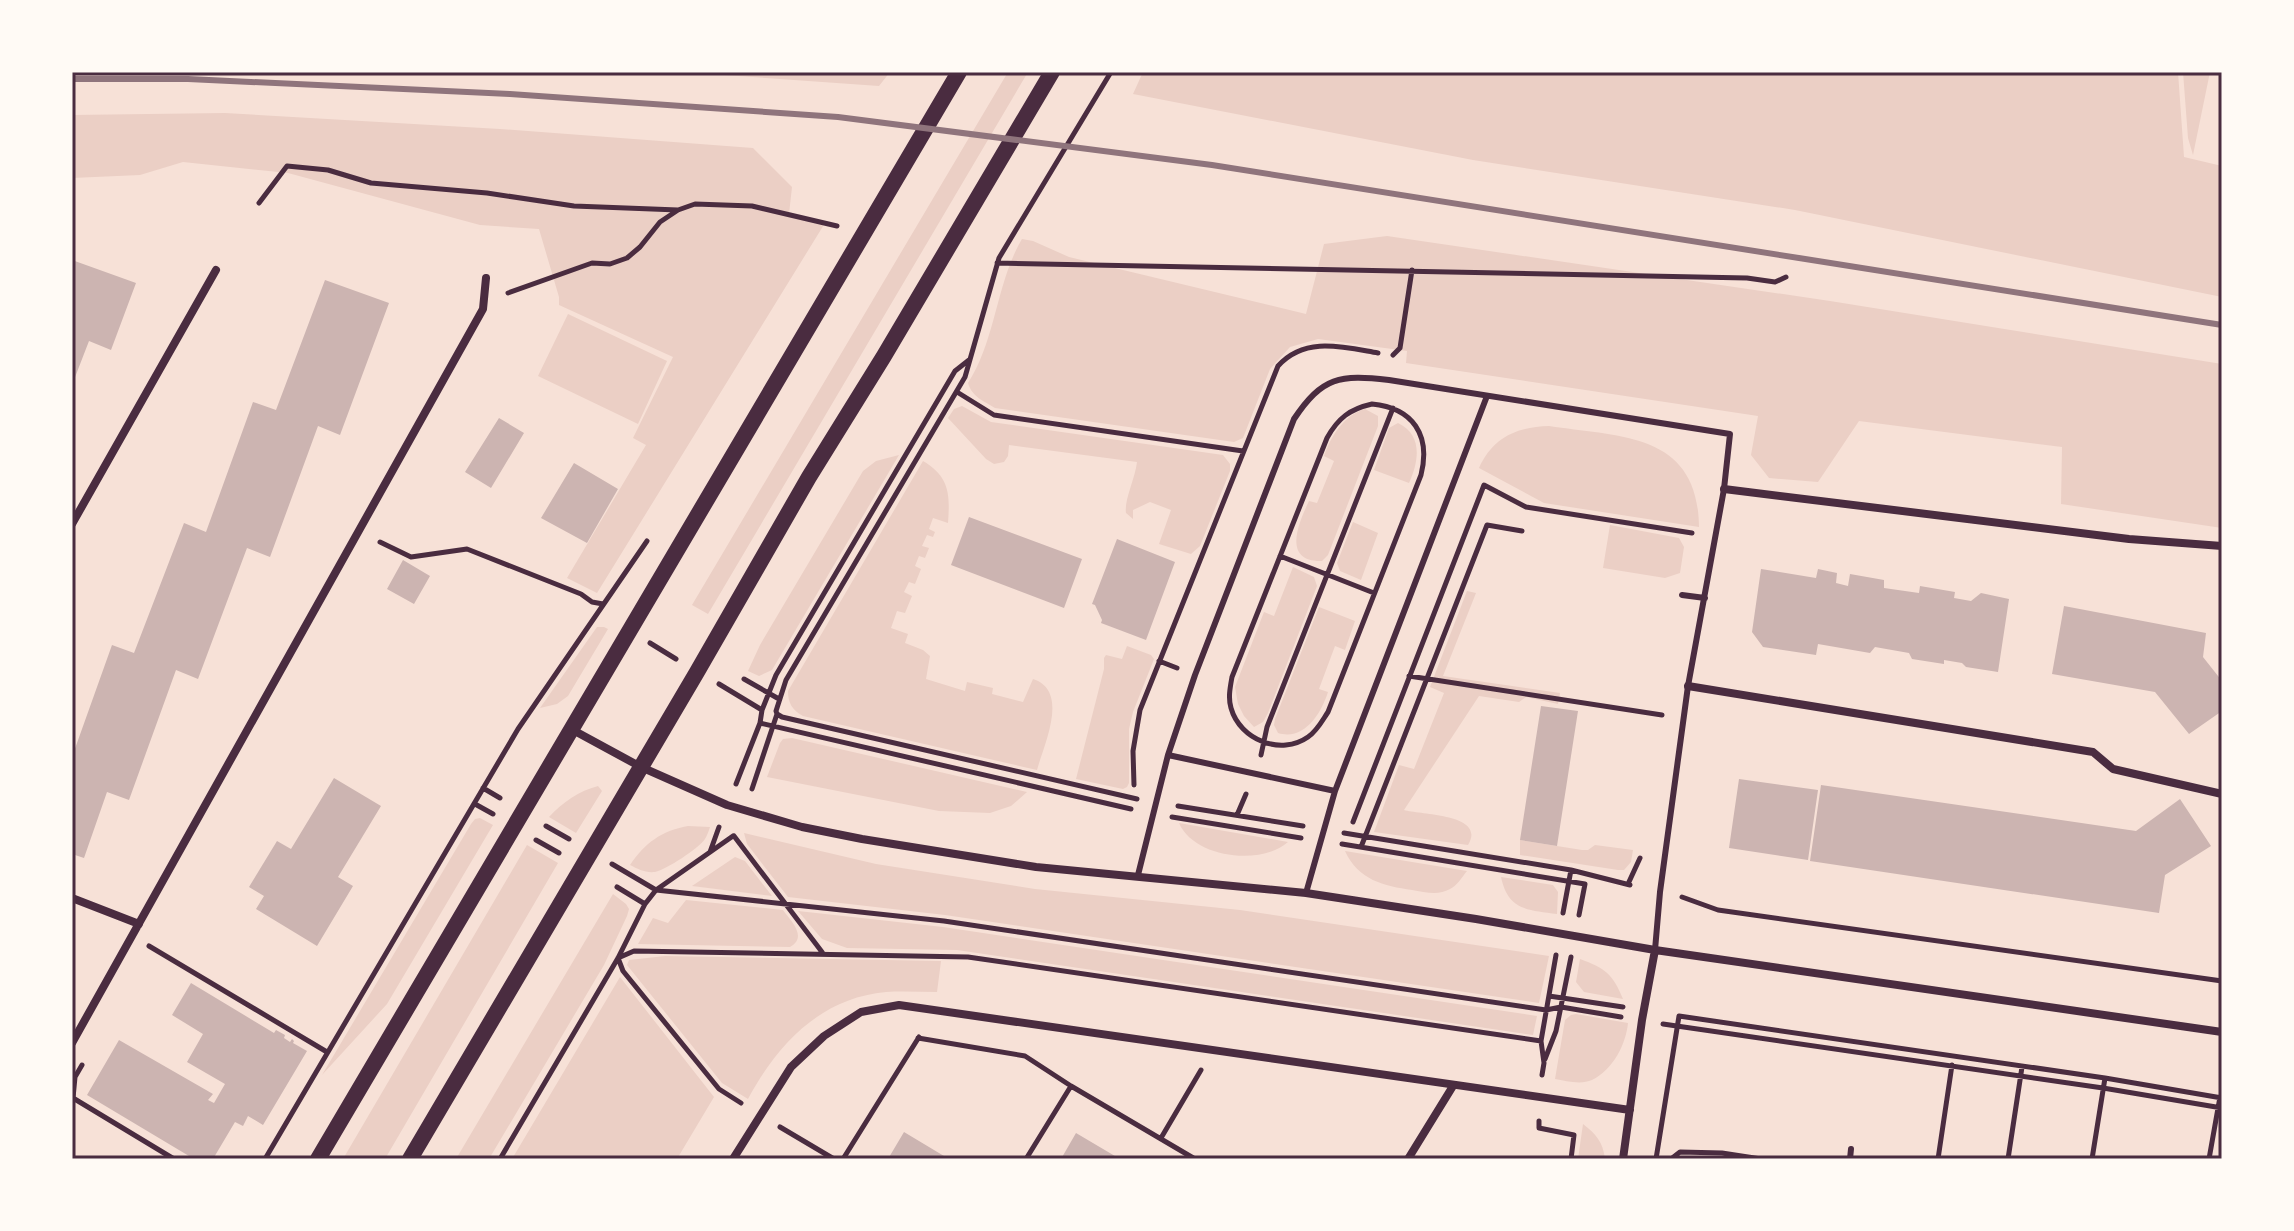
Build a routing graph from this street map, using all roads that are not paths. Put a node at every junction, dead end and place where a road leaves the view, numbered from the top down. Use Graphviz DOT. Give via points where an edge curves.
graph roads {
  1 [pos="959,72"];
  2 [pos="1052,72"];
  3 [pos="216,270"];
  4 [pos="486,278"];
  5 [pos="1487,396"];
  6 [pos="1724,489"];
  7 [pos="72,524"];
  8 [pos="2222,546"];
  9 [pos="1682,595"];
  10 [pos="1705,598"];
  11 [pos="1688,686"];
  12 [pos="571,729"];
  13 [pos="1168,755"];
  14 [pos="641,767"];
  15 [pos="1335,791"];
  16 [pos="2222,794"];
  17 [pos="1138,875"];
  18 [pos="1306,893"];
  19 [pos="72,898"];
  20 [pos="139,924"];
  21 [pos="1655,950"];
  22 [pos="2222,1032"];
  23 [pos="72,1043"];
  24 [pos="1453,1086"];
  25 [pos="1630,1110"];
  26 [pos="1851,1149"];
  27 [pos="318,1159"];
  28 [pos="410,1159"];
  29 [pos="733,1159"];
  30 [pos="1408,1159"];
  31 [pos="1623,1159"];
  32 [pos="1850,1159"];
  1 -- 12 [label="main road"];
  2 -- 14 [label="main road"];
  3 -- 7 [label="street"];
  4 -- 20 [label="street" via="483,309"];
  5 -- 6 [label="lane" via="1730,434"];
  5 -- 13 [label="lane" via="1366,377 1339,379 1308,398 1288,433"];
  5 -- 15 [label="lane"];
  6 -- 8 [label="street"];
  6 -- 10 [label="lane"];
  9 -- 10 [label="lane"];
  10 -- 11 [label="lane"];
  11 -- 16 [label="street" via="2093,752 2113,769"];
  11 -- 21 [label="lane"];
  12 -- 14 [label="street"];
  12 -- 27 [label="main road"];
  13 -- 15 [label="lane"];
  13 -- 17 [label="lane"];
  14 -- 17 [label="street" via="743,810 802,827 1036,867"];
  14 -- 28 [label="main road"];
  15 -- 18 [label="lane"];
  17 -- 18 [label="street"];
  18 -- 21 [label="street"];
  19 -- 20 [label="street"];
  20 -- 23 [label="street"];
  21 -- 22 [label="street"];
  21 -- 25 [label="street"];
  24 -- 25 [label="street"];
  24 -- 29 [label="street" via="899,1005 861,1012 824,1036 791,1067"];
  24 -- 30 [label="street"];
  25 -- 31 [label="street"];
  26 -- 32 [label="lane"];
}
